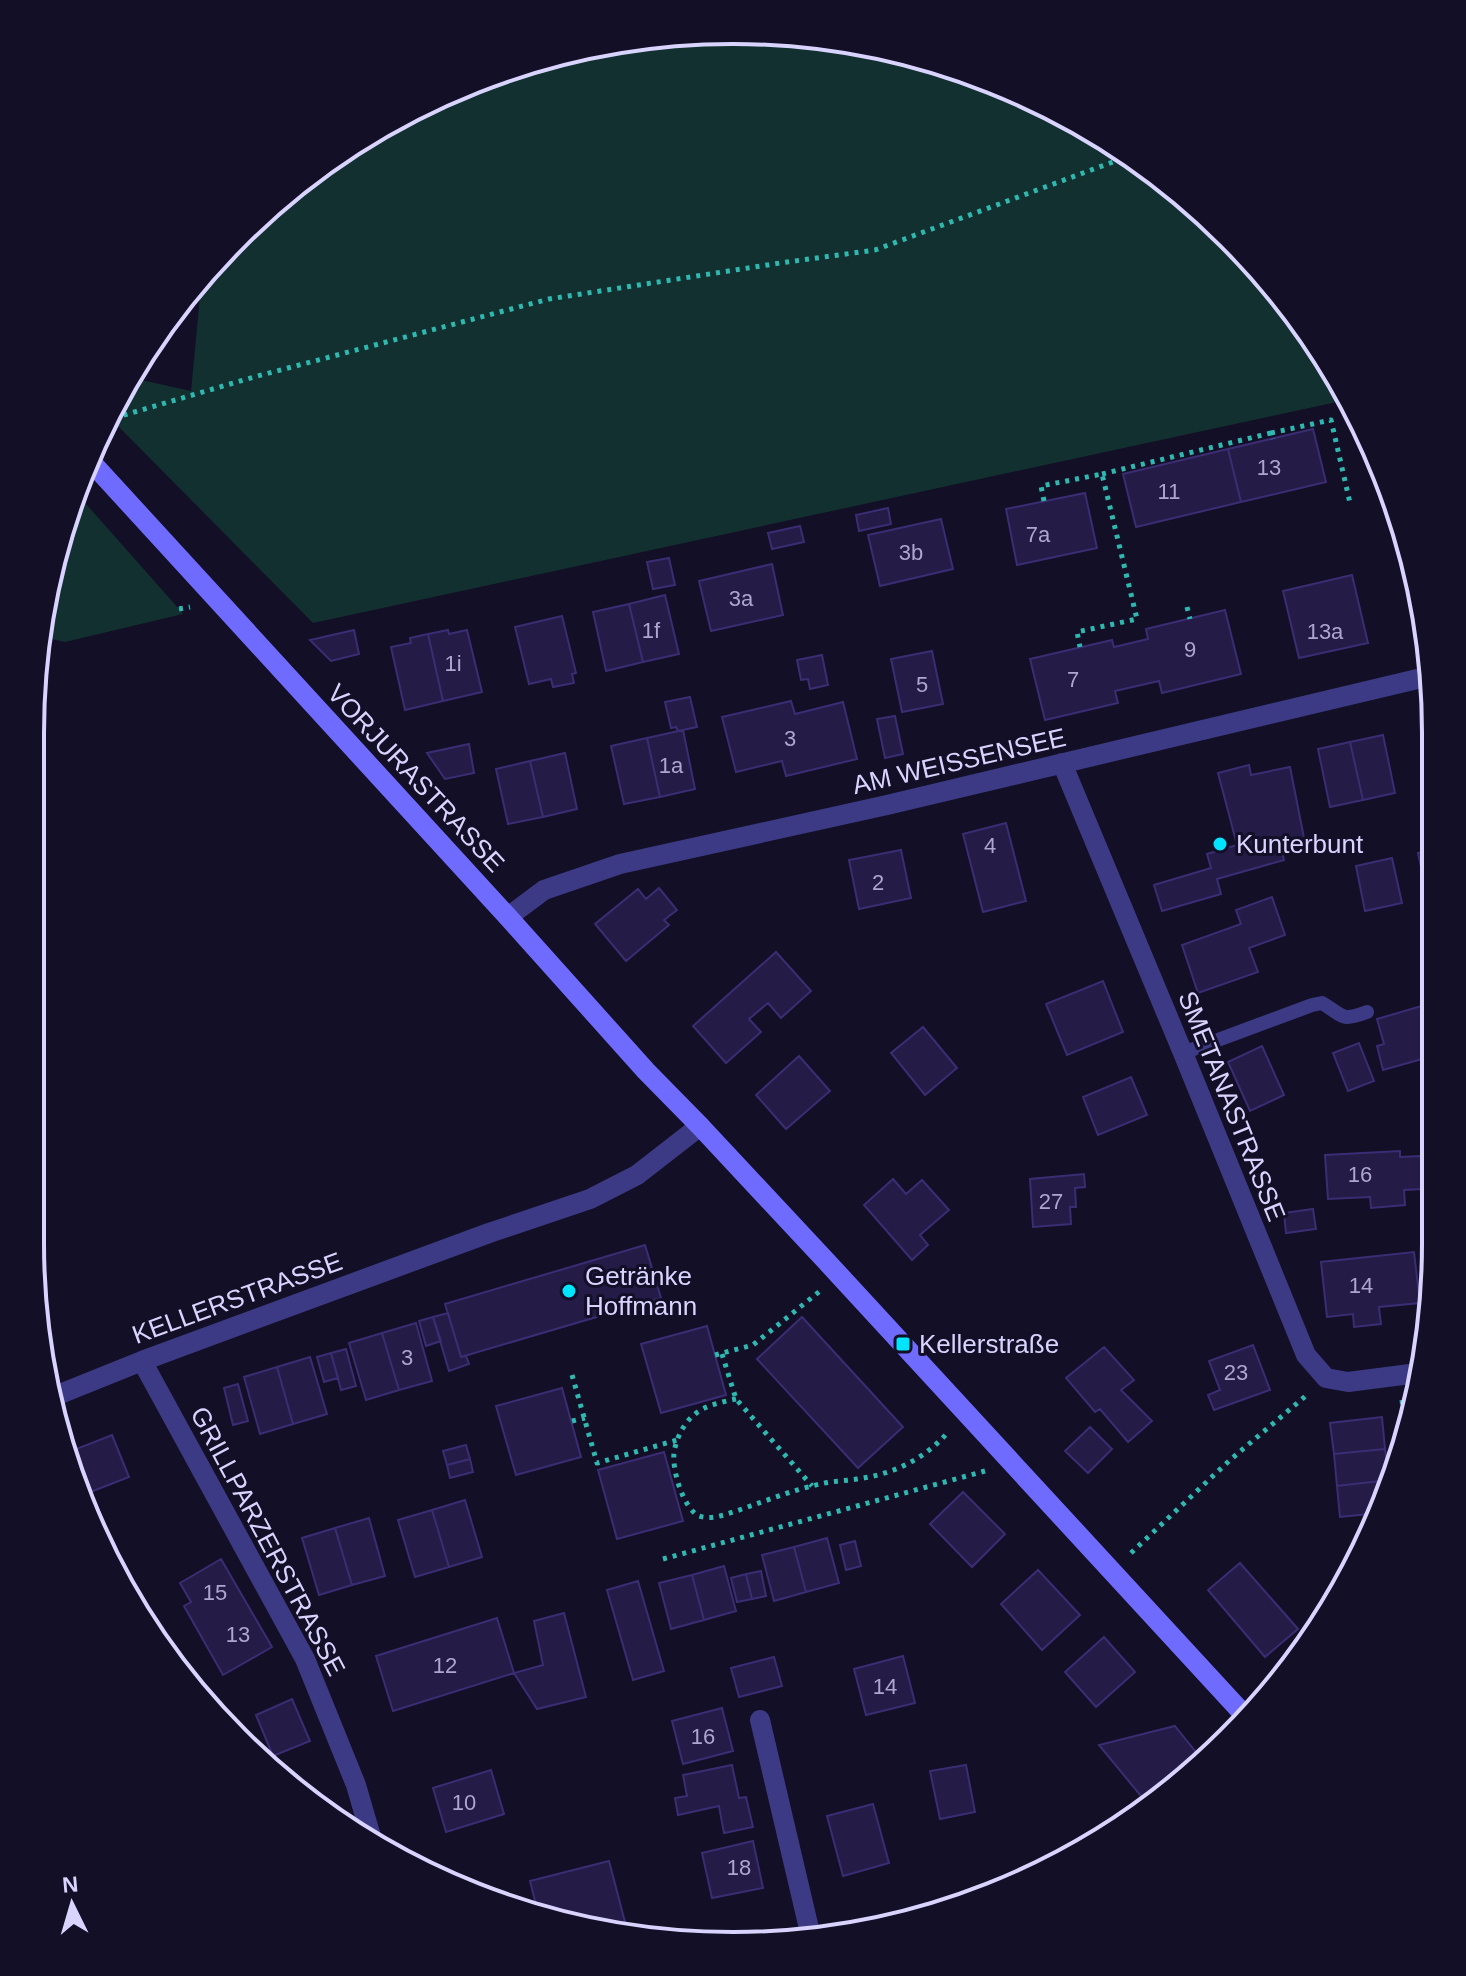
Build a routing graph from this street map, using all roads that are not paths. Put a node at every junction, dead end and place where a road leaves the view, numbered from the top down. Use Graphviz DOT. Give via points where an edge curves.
graph roads {
  1 [pos="97,468"];
  2 [pos="1420,678"];
  3 [pos="1062,763"];
  4 [pos="508,917"];
  5 [pos="1367,1012"];
  6 [pos="1183,1053"];
  7 [pos="700,1126"];
  8 [pos="142,1361"];
  9 [pos="1409,1374"];
  10 [pos="61,1394"];
  11 [pos="1239,1709"];
  12 [pos="760,1720"];
  13 [pos="368,1828"];
  14 [pos="809,1928"];
  1 -- 4 [label="main road, VORJURASTRASSE"];
  2 -- 3 [label="street, AM WEISSENSEE"];
  3 -- 4 [label="street, AM WEISSENSEE" via="620,864 544,890"];
  3 -- 6 [label="street, SMETANASTRASSE"];
  4 -- 7 [label="main road, VORJURASTRASSE"];
  5 -- 6 [label="lane" via="1341,1017 1322,1003 1312,1005"];
  6 -- 9 [label="street, SMETANASTRASSE" via="1306,1355 1326,1378 1348,1382"];
  7 -- 8 [label="street, KELLERSTRASSE" via="637,1175 590,1199"];
  7 -- 11 [label="main road, VORJURASTRASSE"];
  8 -- 10 [label="street, KELLERSTRASSE"];
  8 -- 13 [label="street, GRILLPARZERSTRASSE" via="305,1659"];
  12 -- 14 [label="street"];
}
